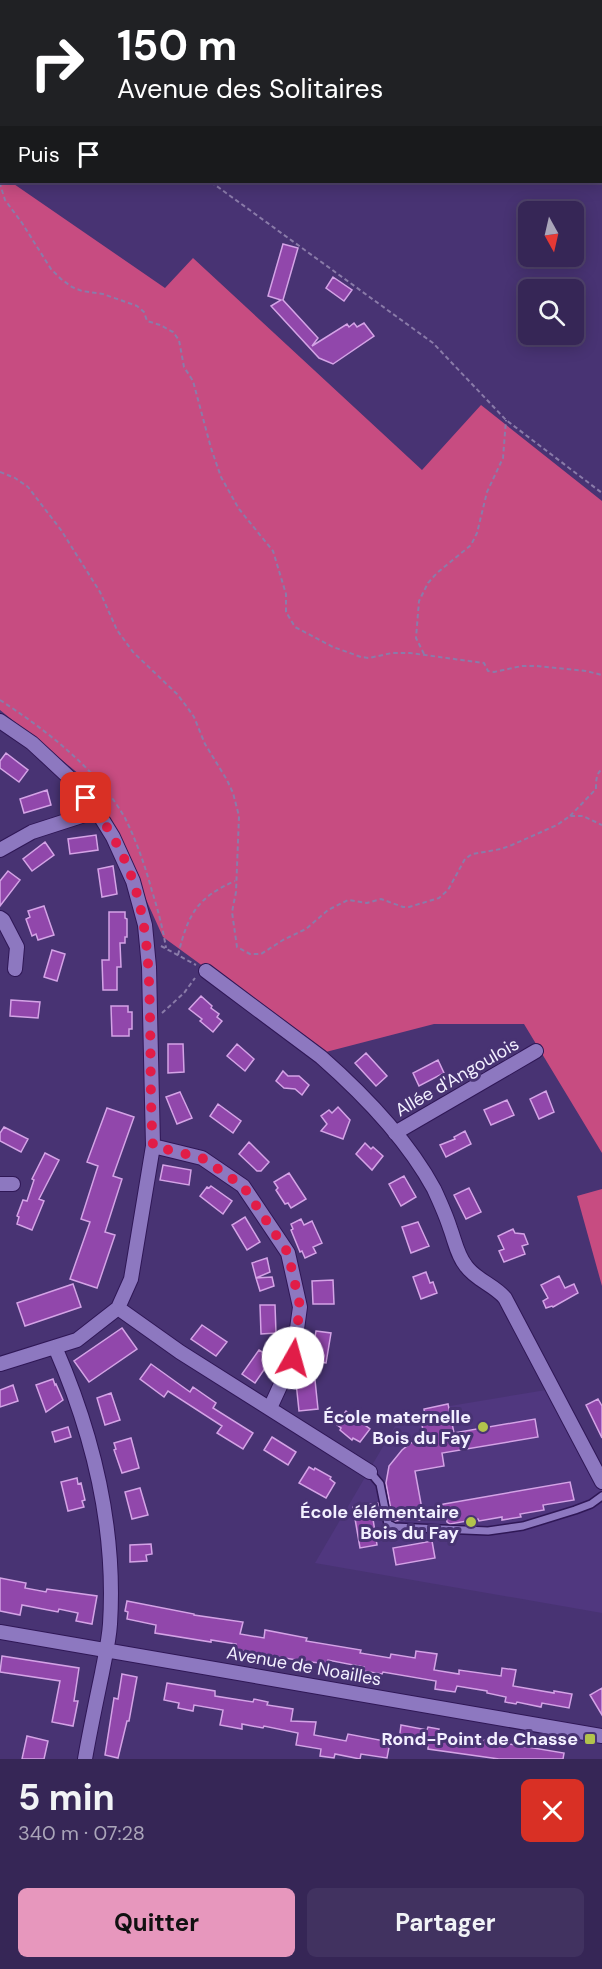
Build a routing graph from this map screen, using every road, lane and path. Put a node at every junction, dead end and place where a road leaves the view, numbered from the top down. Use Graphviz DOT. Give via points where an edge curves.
graph roads {
  1 [pos="0,183"];
  2 [pos="212,183"];
  3 [pos="506,420"];
  4 [pos="0,472"];
  5 [pos="602,493"];
  6 [pos="424,654"];
  7 [pos="602,675"];
  8 [pos="0,722"];
  9 [pos="602,769"];
  10 [pos="97,811"];
  11 [pos="570,816"];
  12 [pos="602,825"];
  13 [pos="0,850"];
  14 [pos="235,881"];
  15 [pos="0,918"];
  16 [pos="166,948"];
  17 [pos="178,955"];
  18 [pos="15,969"];
  19 [pos="201,972"];
  20 [pos="150,1028"];
  21 [pos="536,1051"];
  22 [pos="395,1133"];
  23 [pos="153,1146"];
  24 [pos="118,1308"];
  25 [pos="55,1347"];
  26 [pos="0,1364"];
  27 [pos="270,1408"];
  28 [pos="370,1472"];
  29 [pos="602,1482"];
  30 [pos="602,1496"];
  31 [pos="0,1632"];
  32 [pos="106,1650"];
  33 [pos="602,1736"];
  34 [pos="85,1759"];
  1 -- 6 [label="path" via="5,200 61,279 82,291 137,306 147,321 173,332 179,340 182,361 193,381 221,477 239,509 273,551 286,594 286,612 295,627 354,656"];
  2 -- 3 [label="path" via="433,344"];
  3 -- 5 [label="path"];
  3 -- 6 [label="path" via="502,458 477,533 471,544 428,583 419,601 416,638"];
  4 -- 14 [label="path" via="28,487 94,583 117,630 194,717 234,793 238,809"];
  6 -- 7 [label="path" via="480,662 494,672 536,666"];
  8 -- 10 [label="street" via="47,756"];
  9 -- 11 [label="path" via="596,789"];
  10 -- 13 [label="street" via="32,832"];
  10 -- 20 [label="street" via="128,867 141,911 149,967"];
  11 -- 12 [label="path" via="583,816"];
  11 -- 14 [label="path" via="501,849 468,856 439,898 409,907 381,899 366,903 348,900 261,954 250,954 237,947 232,918"];
  14 -- 17 [label="path" via="218,889 192,913"];
  15 -- 18 [label="street" via="17,947"];
  16 -- 17 [label="path"];
  17 -- 19 [label="path"];
  19 -- 20 [label="path"];
  19 -- 22 [label="street" via="321,1056"];
  20 -- 23 [label="street"];
  21 -- 22 [label="street, Allée d'Angoulois"];
  22 -- 29 [label="street" via="435,1191 464,1264 498,1290 511,1308"];
  23 -- 24 [label="street" via="131,1279"];
  23 -- 27 [label="street" via="202,1158 243,1186 288,1253 300,1306 293,1358"];
  24 -- 25 [label="street" via="76,1340"];
  24 -- 27 [label="street"];
  25 -- 26 [label="street"];
  25 -- 32 [label="street" via="81,1411 106,1523 110,1575"];
  27 -- 28 [label="street"];
  28 -- 30 [label="lane" via="380,1484 388,1524 394,1527 488,1532 575,1510"];
  31 -- 32 [label="street, Avenue de Noailles"];
  32 -- 33 [label="street, Avenue de Noailles"];
  32 -- 34 [label="street"];
}
